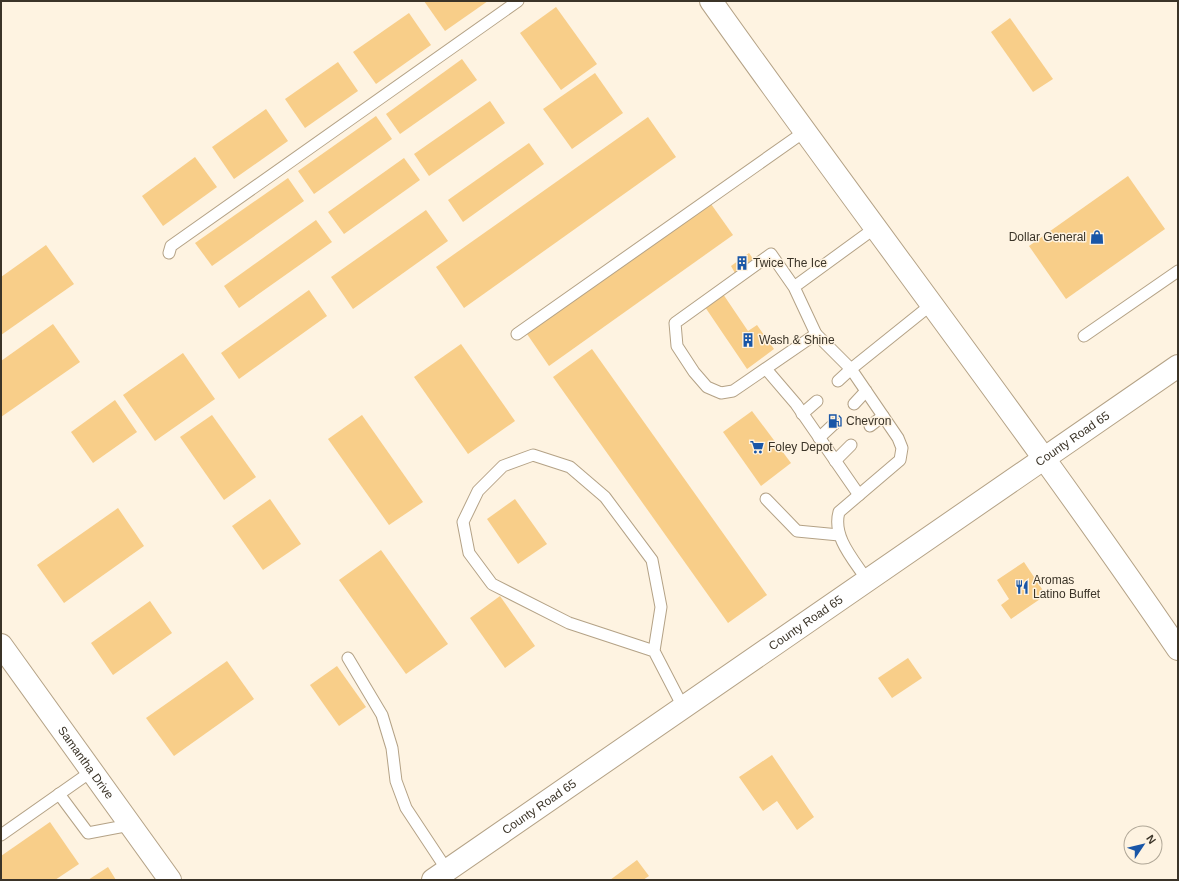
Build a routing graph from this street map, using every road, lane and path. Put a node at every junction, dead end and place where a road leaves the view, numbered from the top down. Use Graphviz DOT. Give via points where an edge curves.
graph roads {
  1 [pos="518,1"];
  2 [pos="711,1"];
  3 [pos="804,132"];
  4 [pos="874,228"];
  5 [pos="170,253"];
  6 [pos="1178,271"];
  7 [pos="794,286"];
  8 [pos="932,304"];
  9 [pos="517,334"];
  10 [pos="816,334"];
  11 [pos="1084,336"];
  12 [pos="1178,366"];
  13 [pos="766,369"];
  14 [pos="851,369"];
  15 [pos="838,380"];
  16 [pos="866,391"];
  17 [pos="817,401"];
  18 [pos="854,404"];
  19 [pos="802,414"];
  20 [pos="883,416"];
  21 [pos="835,423"];
  22 [pos="870,426"];
  23 [pos="819,438"];
  24 [pos="850,445"];
  25 [pos="1045,458"];
  26 [pos="835,461"];
  27 [pos="859,495"];
  28 [pos="766,499"];
  29 [pos="839,535"];
  30 [pos="867,580"];
  31 [pos="1,645"];
  32 [pos="1178,649"];
  33 [pos="654,651"];
  34 [pos="348,658"];
  35 [pos="683,707"];
  36 [pos="92,771"];
  37 [pos="59,794"];
  38 [pos="130,825"];
  39 [pos="1,835"];
  40 [pos="440,875"];
  41 [pos="170,880"];
  1 -- 5 [label="lane" via="171,246"];
  2 -- 3 [label="street"];
  3 -- 4 [label="street"];
  3 -- 9 [label="lane"];
  4 -- 7 [label="lane"];
  4 -- 8 [label="street"];
  6 -- 11 [label="lane"];
  7 -- 10 [label="lane"];
  7 -- 13 [label="lane" via="771,254 675,323 677,346 707,387 721,393 733,391"];
  8 -- 14 [label="lane"];
  8 -- 25 [label="street"];
  10 -- 13 [label="lane"];
  10 -- 14 [label="lane"];
  12 -- 25 [label="street, County Road 65"];
  13 -- 19 [label="lane"];
  14 -- 15 [label="lane"];
  14 -- 16 [label="lane"];
  16 -- 18 [label="lane"];
  16 -- 20 [label="lane"];
  17 -- 19 [label="lane"];
  19 -- 23 [label="lane"];
  20 -- 22 [label="lane"];
  20 -- 27 [label="lane" via="902,448 900,460"];
  21 -- 23 [label="lane"];
  23 -- 26 [label="lane"];
  24 -- 26 [label="lane"];
  25 -- 30 [label="street, County Road 65"];
  25 -- 32 [label="street"];
  26 -- 27 [label="lane"];
  27 -- 29 [label="lane" via="838,512 836,522"];
  28 -- 29 [label="lane" via="797,531"];
  29 -- 30 [label="lane"];
  30 -- 35 [label="street, County Road 65"];
  31 -- 36 [label="street, Samantha Drive"];
  33 -- 33 [label="lane" via="661,607 652,560 605,497 570,467 533,455 503,466 478,491 463,522 469,553 492,584 569,624"];
  33 -- 35 [label="lane"];
  34 -- 40 [label="lane" via="382,715 392,748 396,781 406,808"];
  35 -- 40 [label="street, County Road 65"];
  36 -- 37 [label="lane"];
  36 -- 38 [label="street, Samantha Drive"];
  37 -- 38 [label="lane" via="88,833"];
  37 -- 39 [label="lane"];
  38 -- 41 [label="street, Samantha Drive"];
}
